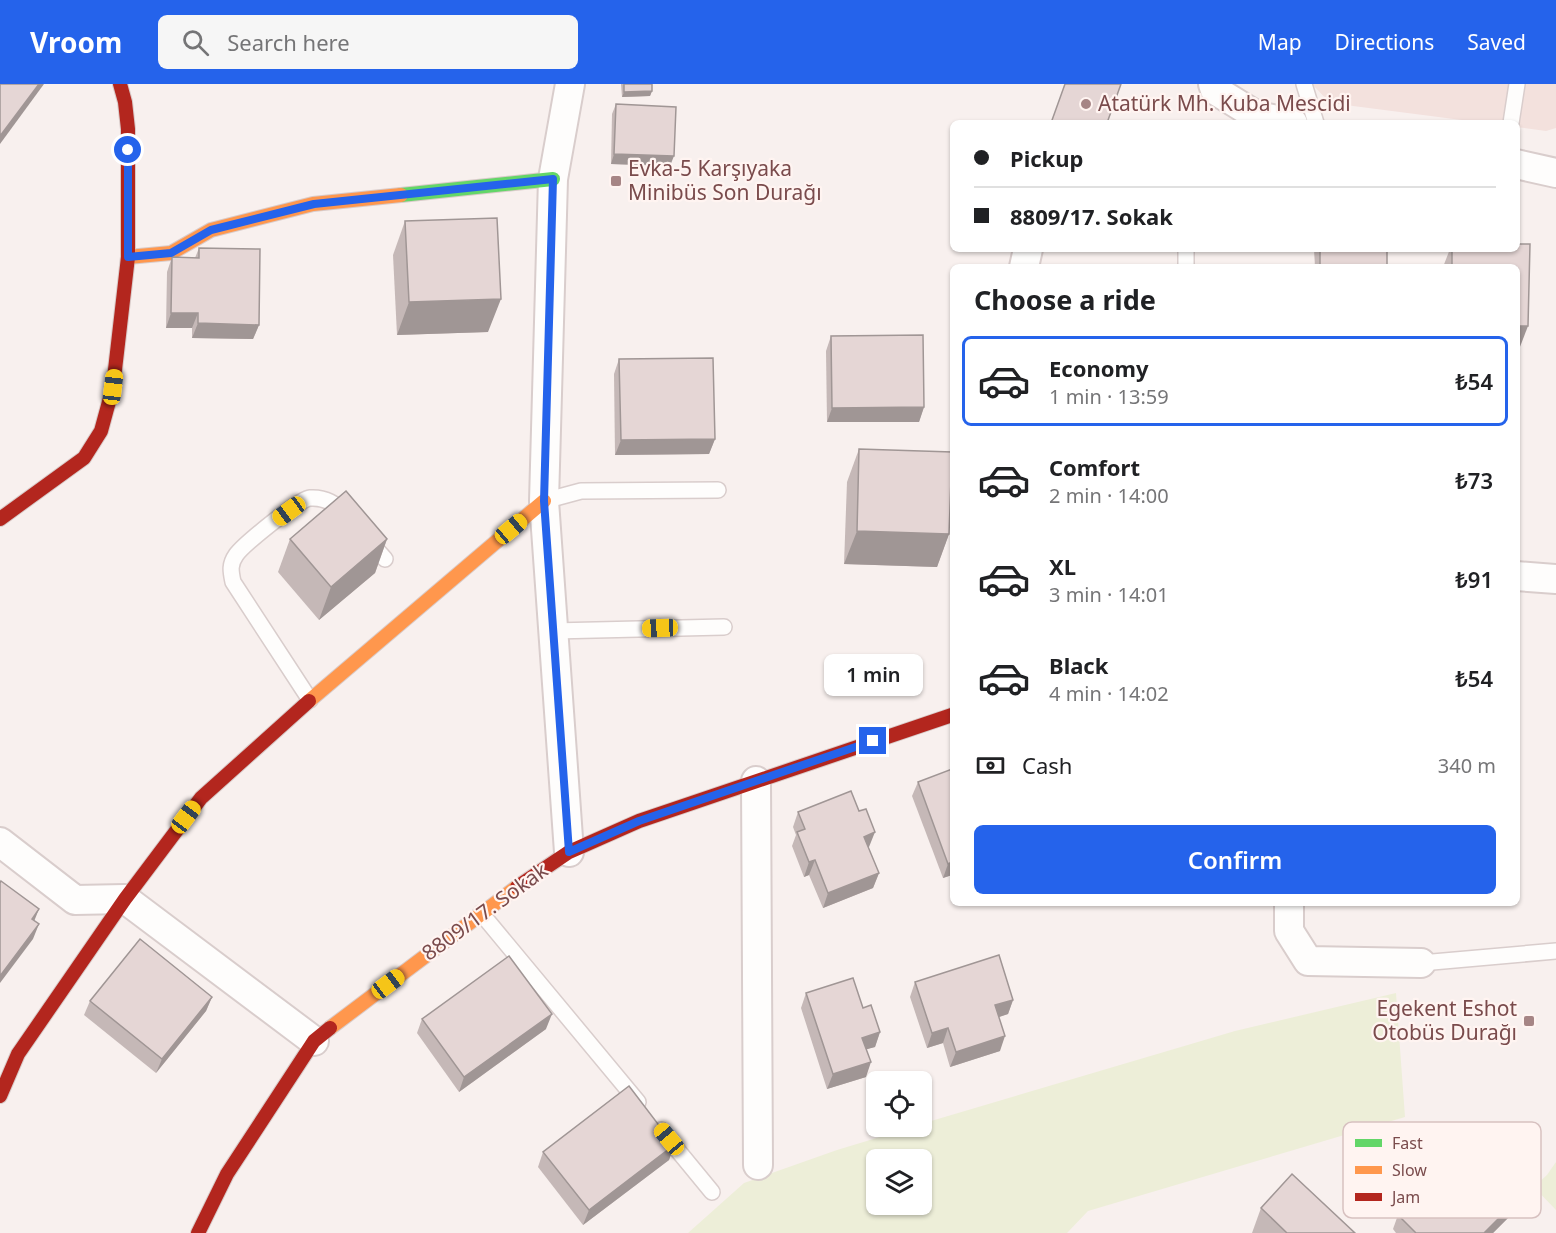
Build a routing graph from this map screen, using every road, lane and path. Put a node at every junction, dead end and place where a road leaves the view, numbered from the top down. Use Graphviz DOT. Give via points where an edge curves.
graph roads {
  1 [pos="120,84"];
  2 [pos="570,84"];
  3 [pos="1213,84"];
  4 [pos="1304,84"];
  5 [pos="1517,84"];
  6 [pos="1254,120"];
  7 [pos="1316,120"];
  8 [pos="1511,120"];
  9 [pos="1520,165"];
  10 [pos="1556,173"];
  11 [pos="553,179"];
  12 [pos="128,257"];
  13 [pos="718,490"];
  14 [pos="544,501"];
  15 [pos="0,519"];
  16 [pos="385,559"];
  17 [pos="1520,576"];
  18 [pos="1556,579"];
  19 [pos="724,627"];
  20 [pos="553,631"];
  21 [pos="310,700"];
  22 [pos="950,716"];
  23 [pos="756,781"];
  24 [pos="0,843"];
  25 [pos="569,852"];
  26 [pos="125,899"];
  27 [pos="1289,906"];
  28 [pos="481,913"];
  29 [pos="1556,951"];
  30 [pos="1421,963"];
  31 [pos="314,1041"];
  32 [pos="0,1096"];
  33 [pos="758,1165"];
  34 [pos="712,1192"];
  35 [pos="198,1233"];
  1 -- 12 [label="street" via="128,129"];
  2 -- 11 [label="street"];
  3 -- 6 [label="street" via="1215,90"];
  4 -- 7 [label="lane"];
  5 -- 8 [label="lane"];
  9 -- 10 [label="street"];
  11 -- 12 [label="street" via="314,204 211,230 171,253"];
  11 -- 14 [label="street"];
  12 -- 15 [label="street" via="113,387 101,431 84,458"];
  13 -- 14 [label="lane" via="581,491"];
  14 -- 20 [label="street"];
  14 -- 21 [label="street"];
  16 -- 21 [label="lane" via="334,504 307,498 253,537 236,556 230,568 233,582"];
  17 -- 18 [label="street"];
  19 -- 20 [label="lane"];
  20 -- 25 [label="street"];
  21 -- 26 [label="street" via="201,798"];
  22 -- 23 [label="street, 8809/17. Sokak"];
  23 -- 25 [label="street, 8809/17. Sokak" via="639,821"];
  23 -- 33 [label="street"];
  24 -- 26 [label="street" via="75,900"];
  25 -- 28 [label="street, 8809/17. Sokak"];
  26 -- 31 [label="street"];
  26 -- 32 [label="street" via="18,1054"];
  27 -- 30 [label="street" via="1289,931 1308,961"];
  28 -- 31 [label="street, 8809/17. Sokak"];
  28 -- 34 [label="lane"];
  29 -- 30 [label="lane"];
  31 -- 35 [label="street, 8809/17. Sokak" via="227,1174"];
}
